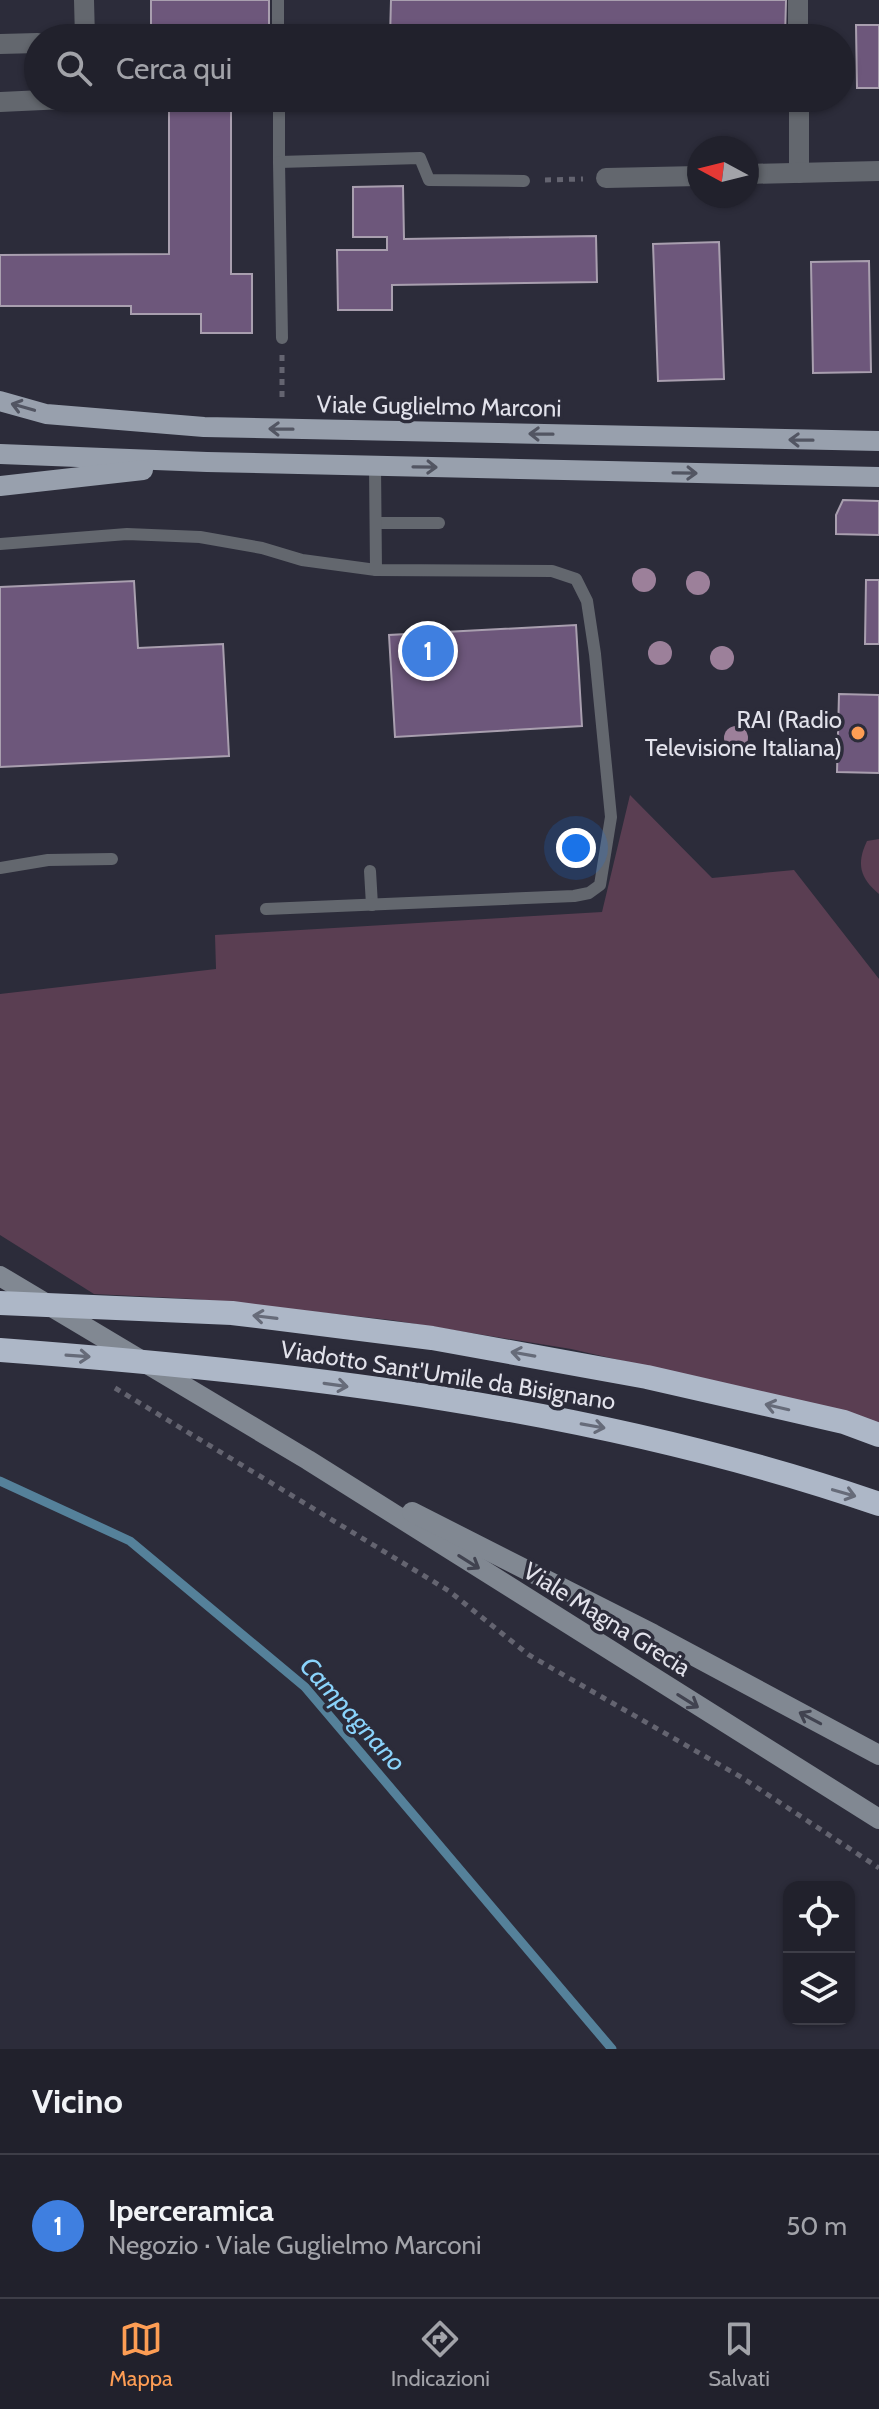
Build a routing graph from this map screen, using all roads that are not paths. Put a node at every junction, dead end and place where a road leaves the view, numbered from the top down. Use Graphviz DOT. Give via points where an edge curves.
graph roads {
  1 [pos="84,0"];
  2 [pos="278,0"];
  3 [pos="798,0"];
  4 [pos="85,24"];
  5 [pos="278,24"];
  6 [pos="798,24"];
  7 [pos="24,43"];
  8 [pos="0,44"];
  9 [pos="24,101"];
  10 [pos="0,102"];
  11 [pos="279,112"];
  12 [pos="799,112"];
  13 [pos="279,162"];
  14 [pos="879,171"];
  15 [pos="799,173"];
  16 [pos="759,174"];
  17 [pos="687,176"];
  18 [pos="606,178"];
  19 [pos="524,181"];
  20 [pos="282,338"];
  21 [pos="0,401"];
  22 [pos="879,441"];
  23 [pos="0,454"];
  24 [pos="207,462"];
  25 [pos="375,465"];
  26 [pos="879,477"];
  27 [pos="0,486"];
  28 [pos="376,523"];
  29 [pos="439,523"];
  30 [pos="0,544"];
  31 [pos="376,570"];
  32 [pos="112,859"];
  33 [pos="0,868"];
  34 [pos="370,871"];
  35 [pos="372,905"];
  36 [pos="266,909"];
  37 [pos="0,1276"];
  38 [pos="0,1303"];
  39 [pos="0,1350"];
  40 [pos="879,1435"];
  41 [pos="308,1460"];
  42 [pos="879,1504"];
  43 [pos="879,1755"];
  44 [pos="879,1819"];
  1 -- 4 [label="street"];
  2 -- 5 [label="lane"];
  3 -- 6 [label="street"];
  7 -- 8 [label="street"];
  9 -- 10 [label="street"];
  11 -- 13 [label="lane"];
  12 -- 15 [label="street"];
  13 -- 19 [label="lane" via="420,158 429,180"];
  13 -- 20 [label="lane"];
  14 -- 15 [label="street"];
  15 -- 16 [label="street"];
  17 -- 18 [label="street"];
  22 -- 21 [label="main road, Viale Guglielmo Marconi, one-way" via="204,427 46,414"];
  23 -- 24 [label="main road"];
  24 -- 25 [label="main road"];
  24 -- 27 [label="main road"];
  25 -- 26 [label="main road, one-way"];
  25 -- 28 [label="lane"];
  28 -- 29 [label="lane"];
  28 -- 31 [label="lane"];
  30 -- 31 [label="lane" via="127,534 200,537"];
  31 -- 35 [label="lane" via="552,571 576,579 587,601 595,654 611,817 600,885 589,893"];
  32 -- 33 [label="lane" via="48,860"];
  34 -- 35 [label="lane"];
  35 -- 36 [label="lane"];
  37 -- 41 [label="street, Viale Magna Grecia"];
  40 -- 38 [label="highway, Viadotto Sant'Umile da Bisignano, one-way, bridge" via="844,1422 647,1377 432,1338 232,1313"];
  39 -- 42 [label="highway, Viadotto Sant'Umile da Bisignano, one-way, bridge" via="196,1364 498,1409 638,1434"];
  43 -- 41 [label="street, Viale Magna Grecia, one-way"];
  41 -- 44 [label="street, Viale Magna Grecia, one-way"];
}
